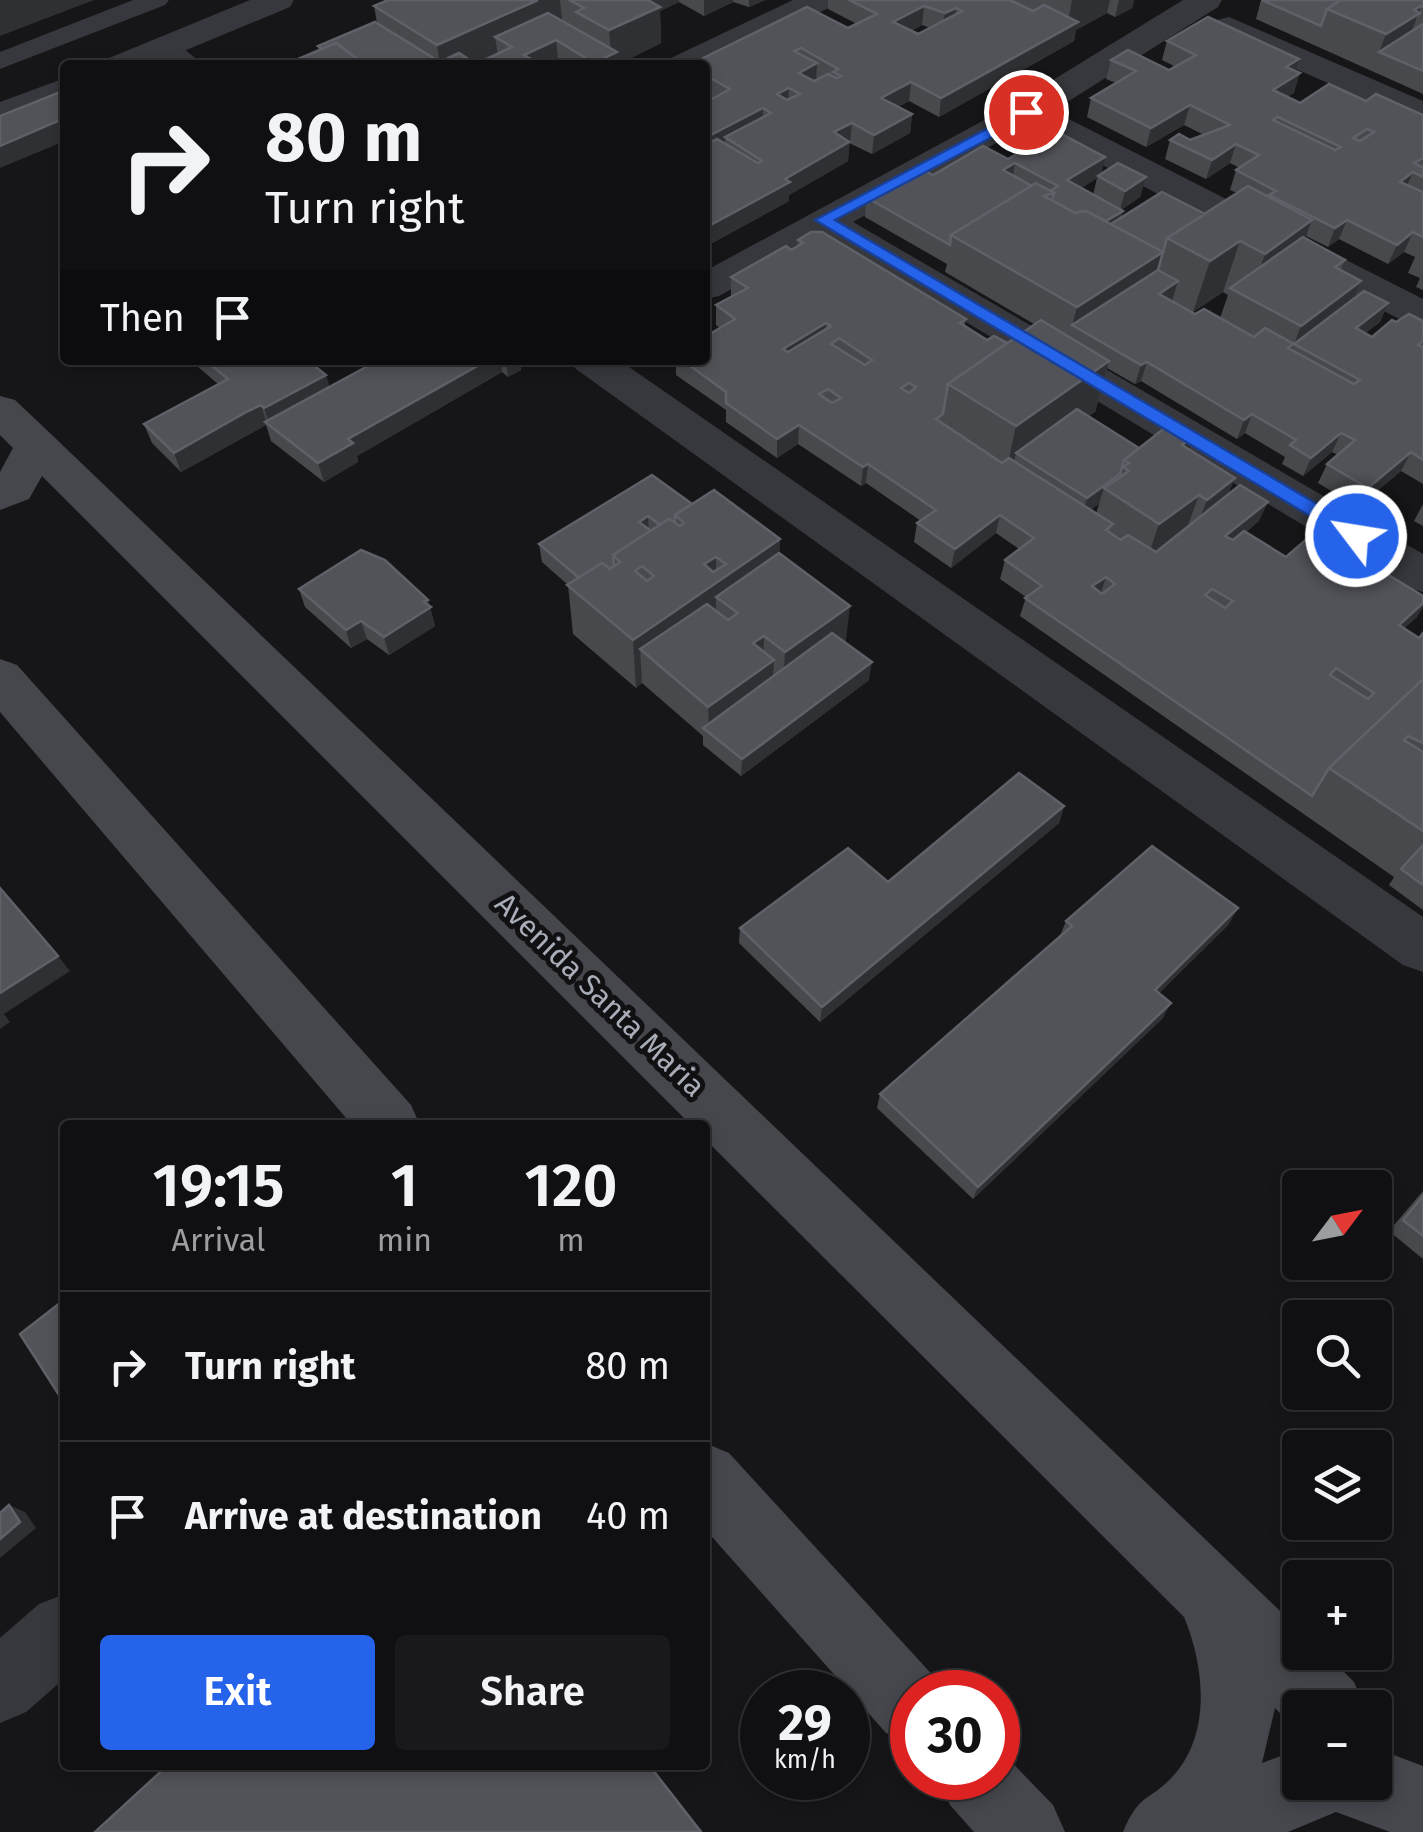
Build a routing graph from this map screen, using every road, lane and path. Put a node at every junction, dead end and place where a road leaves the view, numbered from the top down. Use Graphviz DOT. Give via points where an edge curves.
graph roads {
  1 [pos="156,0"];
  2 [pos="278,0"];
  3 [pos="819,0"];
  4 [pos="1198,5"];
  5 [pos="175,56"];
  6 [pos="693,60"];
  7 [pos="0,61"];
  8 [pos="60,90"];
  9 [pos="1026,112"];
  10 [pos="1423,114"];
  11 [pos="0,115"];
  12 [pos="823,220"];
  13 [pos="710,283"];
  14 [pos="1423,315"];
  15 [pos="598,365"];
  16 [pos="19,428"];
  17 [pos="0,495"];
  18 [pos="1423,575"];
  19 [pos="0,678"];
  20 [pos="1423,948"];
  21 [pos="386,1120"];
  22 [pos="710,1484"];
  23 [pos="1210,1591"];
  24 [pos="60,1634"];
  25 [pos="890,1682"];
  26 [pos="0,1686"];
  27 [pos="1310,1690"];
  28 [pos="1392,1770"];
  29 [pos="1392,1791"];
  30 [pos="1282,1793"];
  31 [pos="1423,1800"];
  32 [pos="1423,1808"];
  33 [pos="1162,1832"];
  34 [pos="1236,1832"];
  1 -- 7 [label="lane"];
  2 -- 5 [label="street"];
  3 -- 6 [label="street"];
  4 -- 9 [label="street"];
  4 -- 10 [label="street"];
  8 -- 11 [label="street"];
  9 -- 12 [label="street"];
  9 -- 14 [label="street"];
  12 -- 13 [label="street"];
  12 -- 18 [label="street"];
  15 -- 20 [label="street"];
  16 -- 17 [label="main road" via="13,488"];
  16 -- 23 [label="main road, Avenida Santa Maria"];
  19 -- 21 [label="main road"];
  22 -- 25 [label="main road"];
  23 -- 27 [label="main road, Avenida Santa Maria"];
  23 -- 33 [label="main road" via="1232,1645 1239,1702 1227,1757 1200,1802"];
  24 -- 26 [label="street"];
  28 -- 31 [label="main road"];
  29 -- 32 [label="main road"];
  30 -- 34 [label="main road" via="1245,1817"];
}
